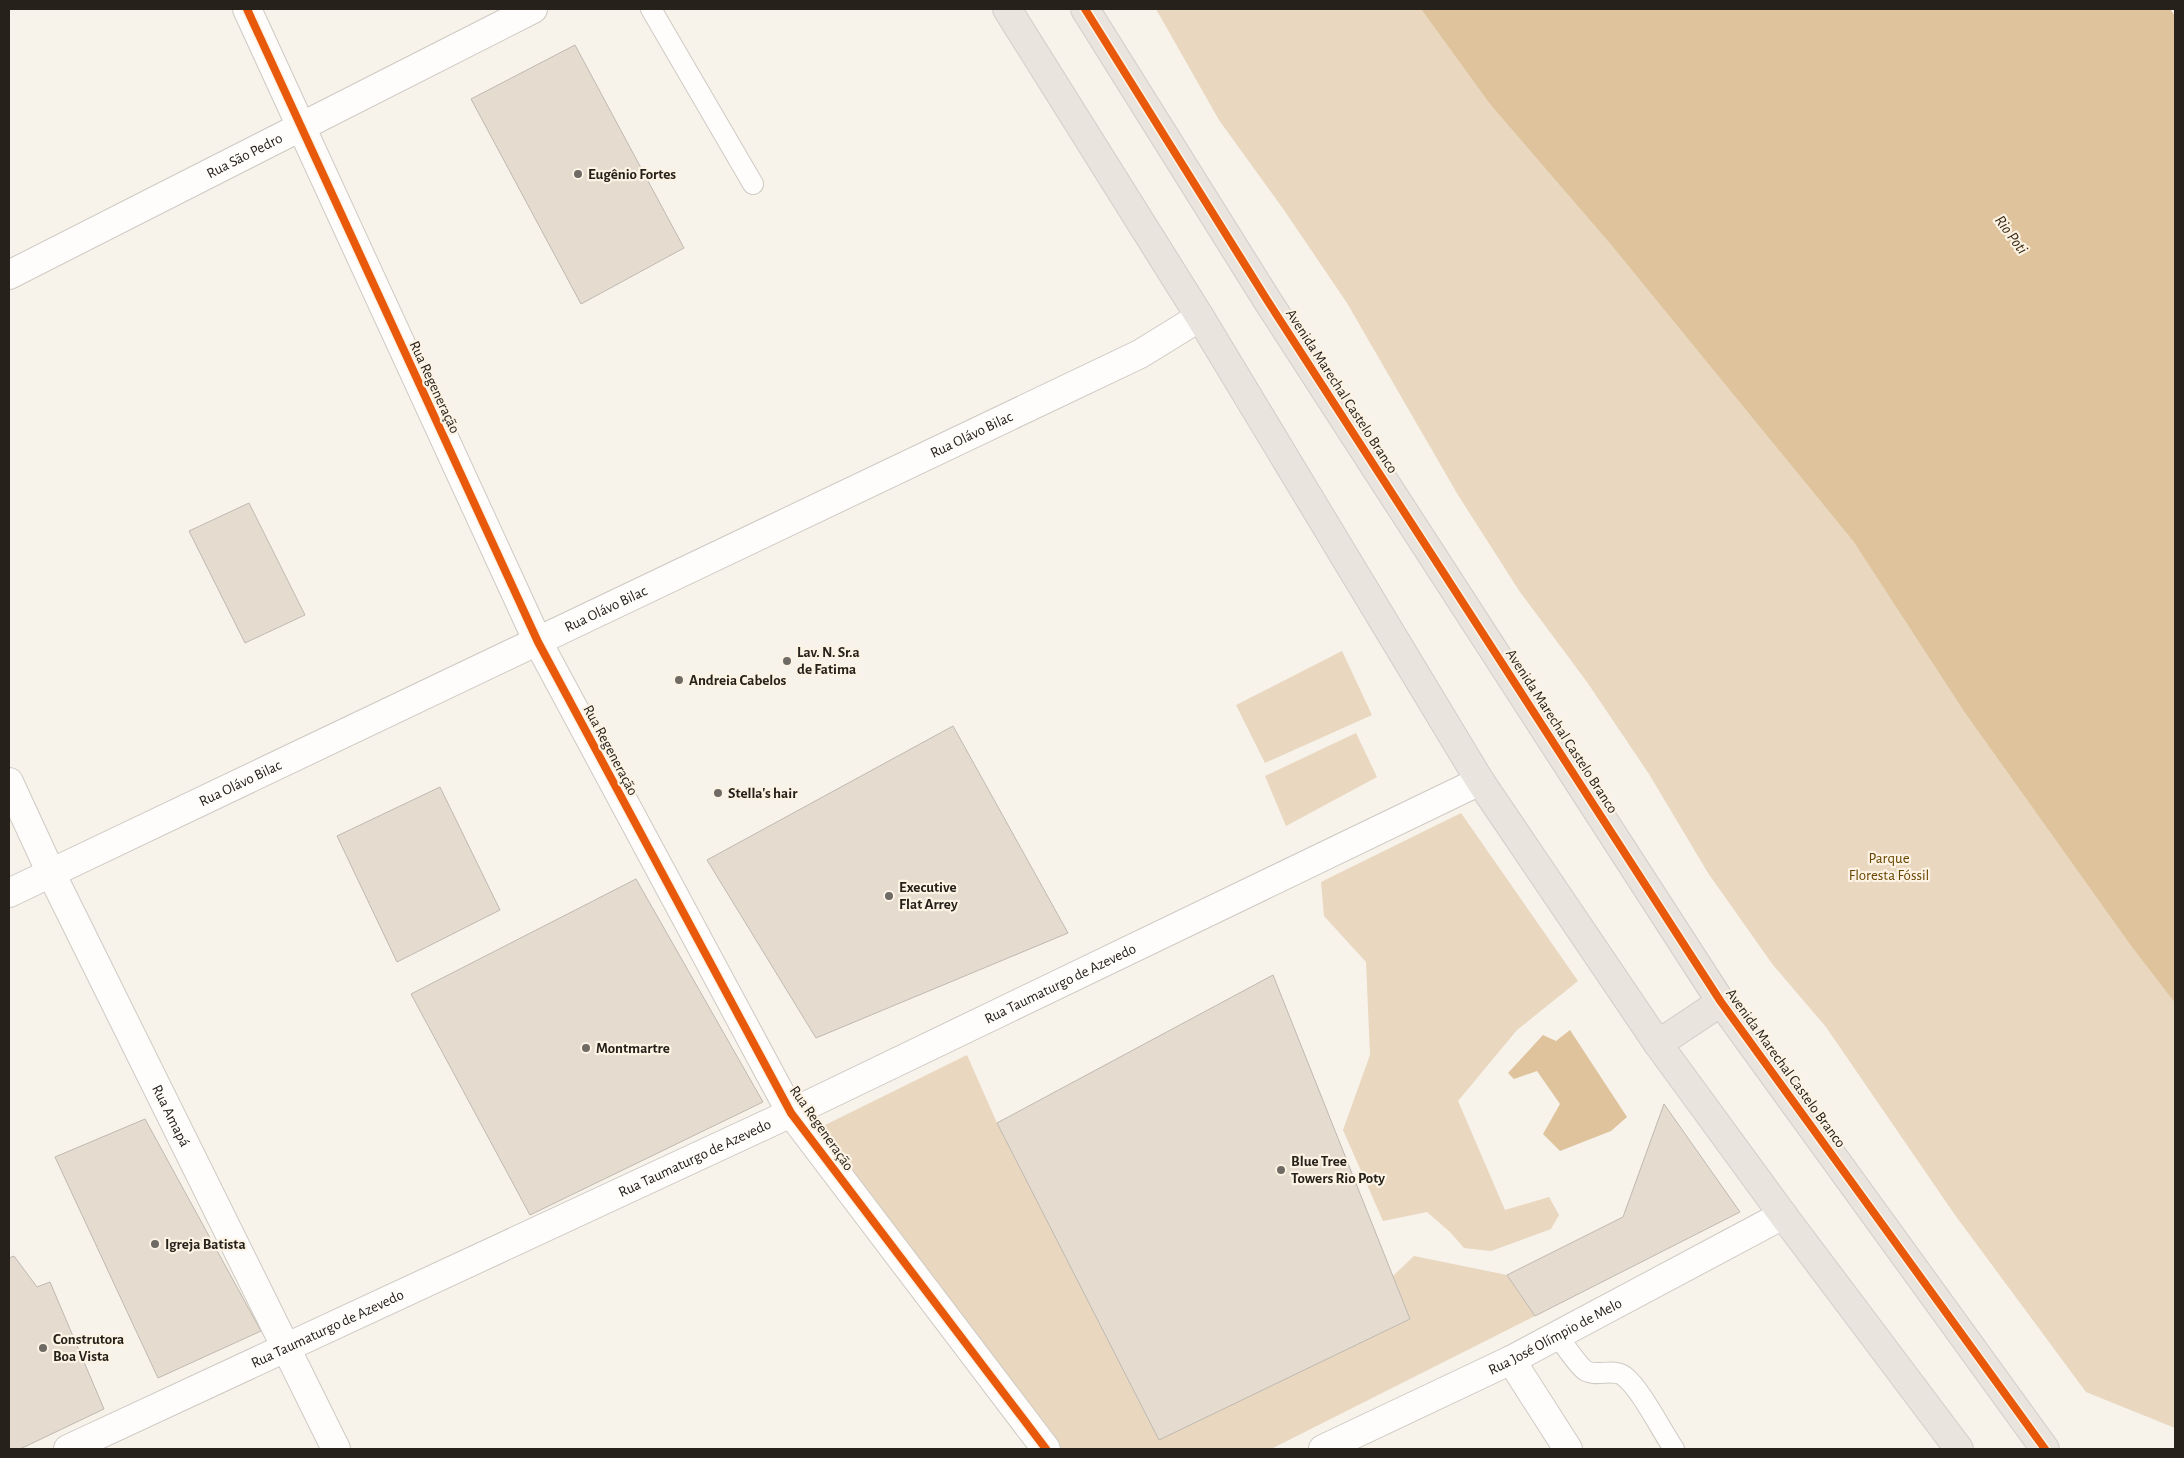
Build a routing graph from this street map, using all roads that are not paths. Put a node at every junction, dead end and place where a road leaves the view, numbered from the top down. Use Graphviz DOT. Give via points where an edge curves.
graph roads {
  1 [pos="247,9"];
  2 [pos="533,9"];
  3 [pos="651,9"];
  4 [pos="1007,9"];
  5 [pos="1085,9"];
  6 [pos="301,128"];
  7 [pos="753,184"];
  8 [pos="9,274"];
  9 [pos="1200,317"];
  10 [pos="538,642"];
  11 [pos="1480,781"];
  12 [pos="9,782"];
  13 [pos="51,873"];
  14 [pos="9,893"];
  15 [pos="1721,1002"];
  16 [pos="1658,1044"];
  17 [pos="791,1112"];
  18 [pos="1783,1215"];
  19 [pos="1557,1335"];
  20 [pos="286,1348"];
  21 [pos="1511,1360"];
  22 [pos="68,1449"];
  23 [pos="336,1449"];
  24 [pos="1046,1449"];
  25 [pos="1323,1449"];
  26 [pos="1568,1449"];
  27 [pos="1674,1449"];
  28 [pos="1959,1449"];
  29 [pos="2045,1449"];
  1 -- 6 [label="street, Rua Regeneração"];
  2 -- 6 [label="street, Rua São Pedro"];
  3 -- 7 [label="lane"];
  4 -- 9 [label="main road"];
  5 -- 15 [label="main road, Avenida Marechal Castelo Branco" via="1267,300"];
  6 -- 8 [label="street, Rua São Pedro"];
  6 -- 10 [label="street, Rua Regeneração"];
  9 -- 10 [label="street, Rua Olávo Bilac" via="1140,354"];
  9 -- 11 [label="main road"];
  10 -- 13 [label="street, Rua Olávo Bilac"];
  10 -- 17 [label="street, Rua Regeneração"];
  11 -- 16 [label="main road"];
  11 -- 17 [label="street, Rua Taumaturgo de Azevedo"];
  12 -- 13 [label="street, Rua Amapá"];
  13 -- 14 [label="street, Rua Olávo Bilac"];
  13 -- 20 [label="street, Rua Amapá"];
  15 -- 16 [label="main road"];
  15 -- 29 [label="main road, Avenida Marechal Castelo Branco"];
  16 -- 18 [label="main road"];
  17 -- 20 [label="street, Rua Taumaturgo de Azevedo"];
  17 -- 24 [label="street, Rua Regeneração"];
  18 -- 19 [label="street, Rua José Olímpio de Melo"];
  18 -- 28 [label="main road"];
  19 -- 21 [label="street, Rua José Olímpio de Melo"];
  19 -- 27 [label="lane" via="1585,1371 1624,1376"];
  20 -- 22 [label="street, Rua Taumaturgo de Azevedo"];
  20 -- 23 [label="street, Rua Amapá"];
  21 -- 25 [label="street, Rua José Olímpio de Melo"];
  21 -- 26 [label="street"];
}
